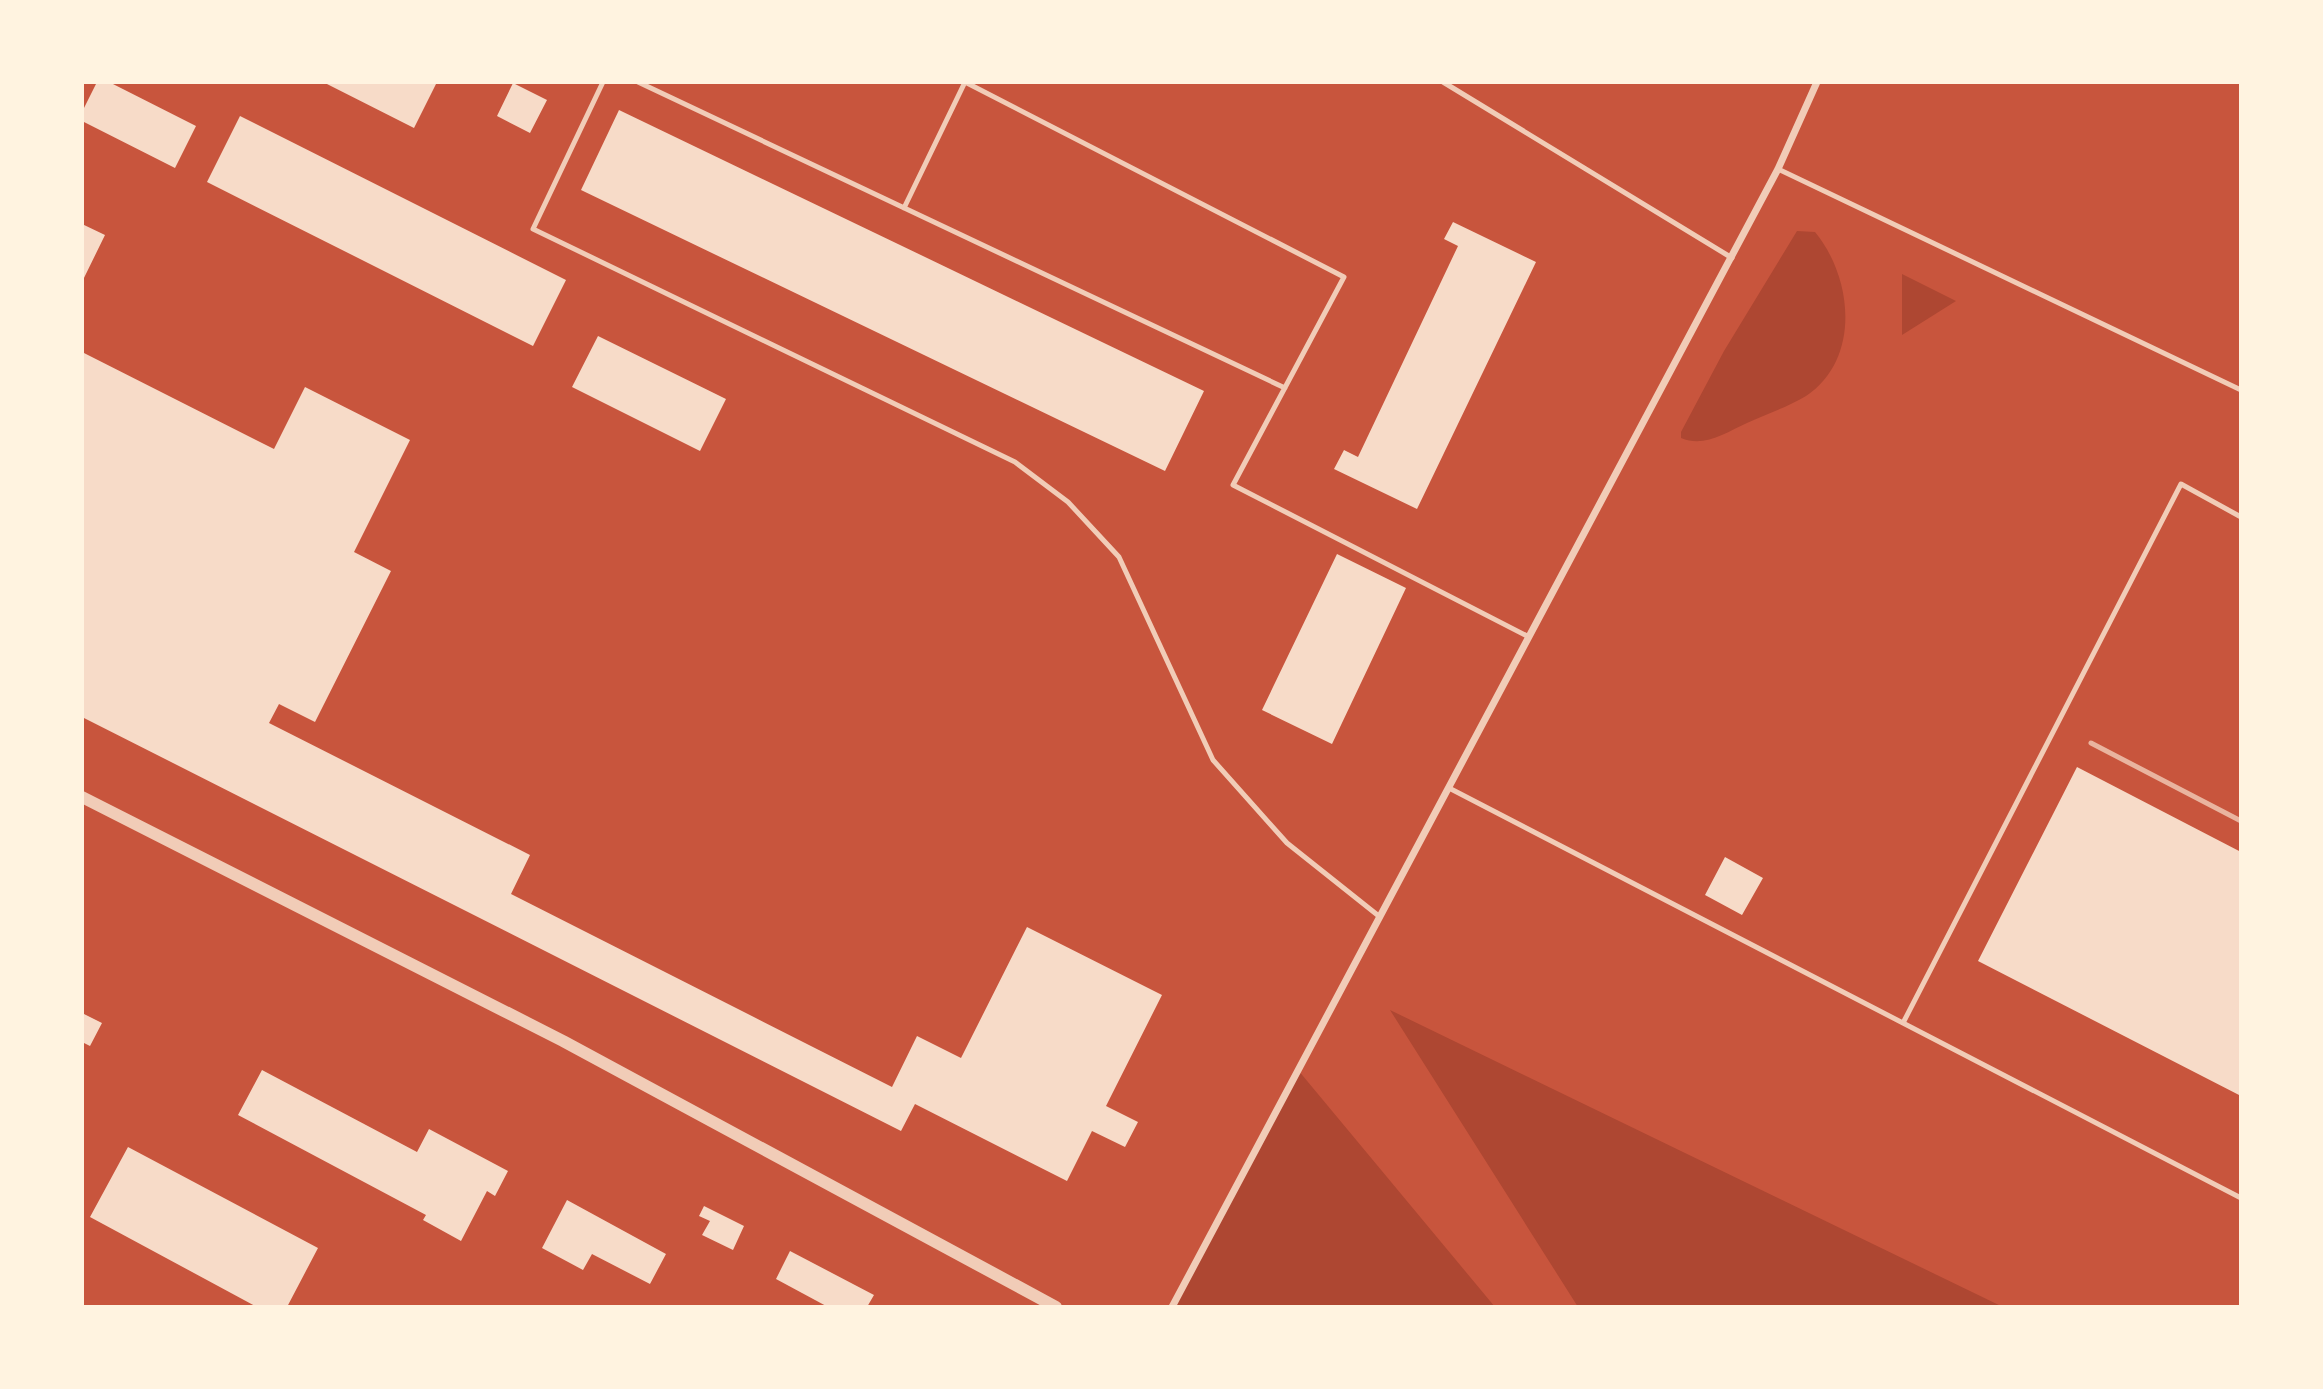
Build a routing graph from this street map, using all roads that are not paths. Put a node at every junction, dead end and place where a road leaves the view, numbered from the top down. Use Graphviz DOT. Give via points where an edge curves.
graph roads {
  1 [pos="603,82"];
  2 [pos="638,82"];
  3 [pos="965,82"];
  4 [pos="1443,82"];
  5 [pos="1817,82"];
  6 [pos="1778,169"];
  7 [pos="904,208"];
  8 [pos="1732,258"];
  9 [pos="1285,388"];
  10 [pos="2241,390"];
  11 [pos="2241,517"];
  12 [pos="1529,637"];
  13 [pos="1449,788"];
  14 [pos="82,797"];
  15 [pos="1380,917"];
  16 [pos="1903,1023"];
  17 [pos="2241,1198"];
  18 [pos="1056,1307"];
  19 [pos="1172,1307"];
  1 -- 15 [label="lane" via="533,229 1014,462 1068,502 1119,557 1213,760 1287,843"];
  2 -- 7 [label="lane"];
  3 -- 7 [label="lane"];
  3 -- 9 [label="lane" via="1344,278"];
  4 -- 8 [label="lane"];
  5 -- 6 [label="street"];
  6 -- 8 [label="street"];
  6 -- 10 [label="lane"];
  7 -- 9 [label="lane"];
  8 -- 12 [label="street"];
  9 -- 12 [label="lane" via="1233,485"];
  11 -- 16 [label="lane" via="2181,484"];
  12 -- 13 [label="street"];
  13 -- 15 [label="street"];
  13 -- 16 [label="lane"];
  14 -- 18 [label="street" via="563,1041"];
  15 -- 19 [label="street"];
  16 -- 17 [label="lane"];
}
